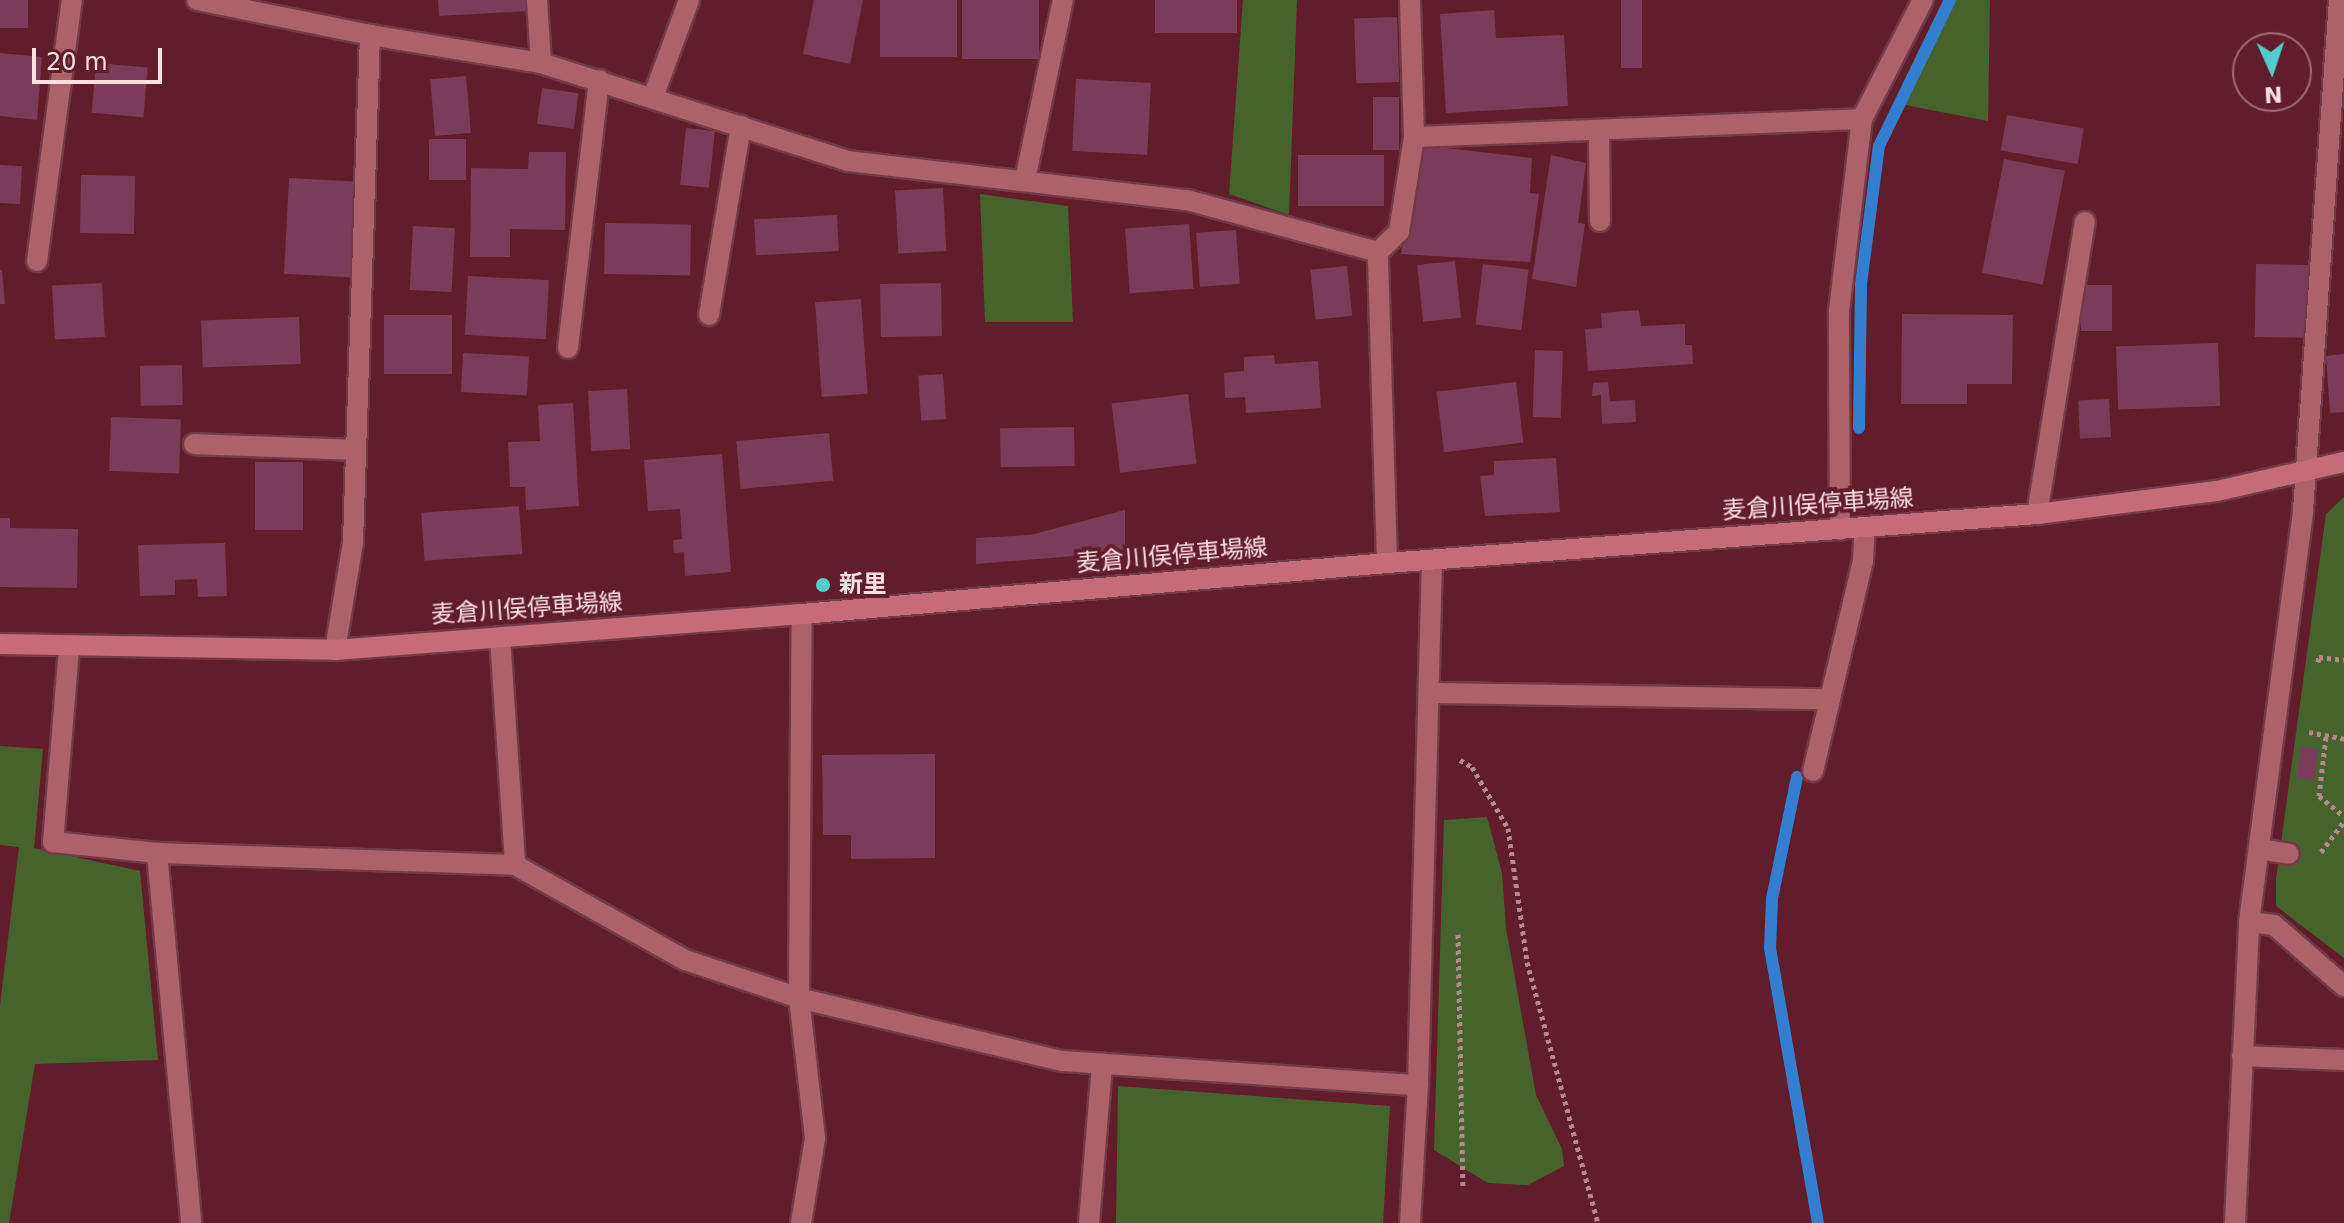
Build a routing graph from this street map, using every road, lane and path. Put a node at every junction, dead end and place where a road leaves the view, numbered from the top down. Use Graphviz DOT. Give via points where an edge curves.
graph roads {
  1 [pos="72,0"];
  2 [pos="197,0"];
  3 [pos="537,0"];
  4 [pos="689,0"];
  5 [pos="1063,0"];
  6 [pos="1410,0"];
  7 [pos="1923,0"];
  8 [pos="2339,0"];
  9 [pos="370,35"];
  10 [pos="541,63"];
  11 [pos="599,80"];
  12 [pos="653,97"];
  13 [pos="2338,102"];
  14 [pos="1862,119"];
  15 [pos="741,126"];
  16 [pos="1599,130"];
  17 [pos="1414,137"];
  18 [pos="1025,180"];
  19 [pos="1600,221"];
  20 [pos="2085,222"];
  21 [pos="1378,252"];
  22 [pos="37,261"];
  23 [pos="709,315"];
  24 [pos="568,348"];
  25 [pos="194,444"];
  26 [pos="356,450"];
  27 [pos="2344,462"];
  28 [pos="2307,471"];
  29 [pos="2037,514"];
  30 [pos="1865,528"];
  31 [pos="1840,530"];
  32 [pos="1432,560"];
  33 [pos="1387,563"];
  34 [pos="802,614"];
  35 [pos="500,637"];
  36 [pos="0,644"];
  37 [pos="69,648"];
  38 [pos="335,650"];
  39 [pos="2344,660"];
  40 [pos="2317,672"];
  41 [pos="1431,693"];
  42 [pos="1830,699"];
  43 [pos="2310,719"];
  44 [pos="2326,737"];
  45 [pos="2344,739"];
  46 [pos="1428,741"];
  47 [pos="1813,771"];
  48 [pos="2344,818"];
  49 [pos="2259,849"];
  50 [pos="157,853"];
  51 [pos="2289,854"];
  52 [pos="2317,857"];
  53 [pos="515,865"];
  54 [pos="2249,922"];
  55 [pos="1457,926"];
  56 [pos="2344,986"];
  57 [pos="799,998"];
  58 [pos="2242,1056"];
  59 [pos="2344,1060"];
  60 [pos="1102,1064"];
  61 [pos="1418,1085"];
  62 [pos="1463,1189"];
  63 [pos="191,1223"];
  64 [pos="801,1223"];
  65 [pos="1089,1223"];
  66 [pos="1410,1223"];
  67 [pos="1598,1223"];
  68 [pos="2235,1223"];
  1 -- 22 [label="street"];
  2 -- 9 [label="street"];
  3 -- 10 [label="street"];
  4 -- 12 [label="street"];
  5 -- 18 [label="street"];
  6 -- 17 [label="street"];
  7 -- 14 [label="street"];
  8 -- 13 [label="street"];
  9 -- 10 [label="street"];
  9 -- 26 [label="street"];
  10 -- 11 [label="street"];
  11 -- 12 [label="street"];
  11 -- 24 [label="street"];
  12 -- 15 [label="street"];
  13 -- 28 [label="street"];
  14 -- 16 [label="street"];
  14 -- 31 [label="street" via="1839,311"];
  15 -- 18 [label="street" via="848,161"];
  15 -- 23 [label="street"];
  16 -- 17 [label="street"];
  16 -- 19 [label="street"];
  17 -- 21 [label="street" via="1399,232"];
  18 -- 21 [label="street" via="1187,200"];
  20 -- 29 [label="street"];
  21 -- 33 [label="street"];
  25 -- 26 [label="street"];
  26 -- 38 [label="street" via="353,542"];
  27 -- 28 [label="main road, 麦倉川俣停車場線"];
  28 -- 29 [label="main road, 麦倉川俣停車場線" via="2217,491"];
  28 -- 49 [label="street"];
  29 -- 30 [label="main road, 麦倉川俣停車場線"];
  30 -- 31 [label="main road, 麦倉川俣停車場線"];
  30 -- 42 [label="street" via="1863,561"];
  31 -- 32 [label="main road, 麦倉川俣停車場線"];
  32 -- 33 [label="main road, 麦倉川俣停車場線"];
  32 -- 41 [label="street"];
  33 -- 34 [label="main road, 麦倉川俣停車場線"];
  34 -- 35 [label="main road, 麦倉川俣停車場線"];
  34 -- 57 [label="street"];
  35 -- 38 [label="main road, 麦倉川俣停車場線"];
  35 -- 53 [label="street"];
  36 -- 37 [label="main road, 麦倉川俣停車場線"];
  37 -- 38 [label="main road, 麦倉川俣停車場線"];
  37 -- 50 [label="street" via="53,842"];
  39 -- 40 [label="path" via="2319,657"];
  41 -- 42 [label="street"];
  41 -- 46 [label="street"];
  42 -- 47 [label="street"];
  43 -- 44 [label="path" via="2308,734"];
  44 -- 45 [label="path"];
  44 -- 48 [label="path" via="2319,796"];
  46 -- 61 [label="street"];
  46 -- 67 [label="path" via="1472,767 1508,828 1527,962"];
  48 -- 52 [label="path"];
  49 -- 51 [label="street"];
  49 -- 54 [label="street"];
  50 -- 53 [label="street"];
  50 -- 63 [label="street"];
  53 -- 57 [label="street" via="685,960"];
  54 -- 56 [label="street" via="2274,925"];
  54 -- 58 [label="street"];
  55 -- 62 [label="path"];
  57 -- 60 [label="street" via="1062,1061"];
  57 -- 64 [label="street" via="815,1138"];
  58 -- 59 [label="street"];
  58 -- 68 [label="street"];
  60 -- 61 [label="street"];
  60 -- 65 [label="street"];
  61 -- 66 [label="street"];
}
